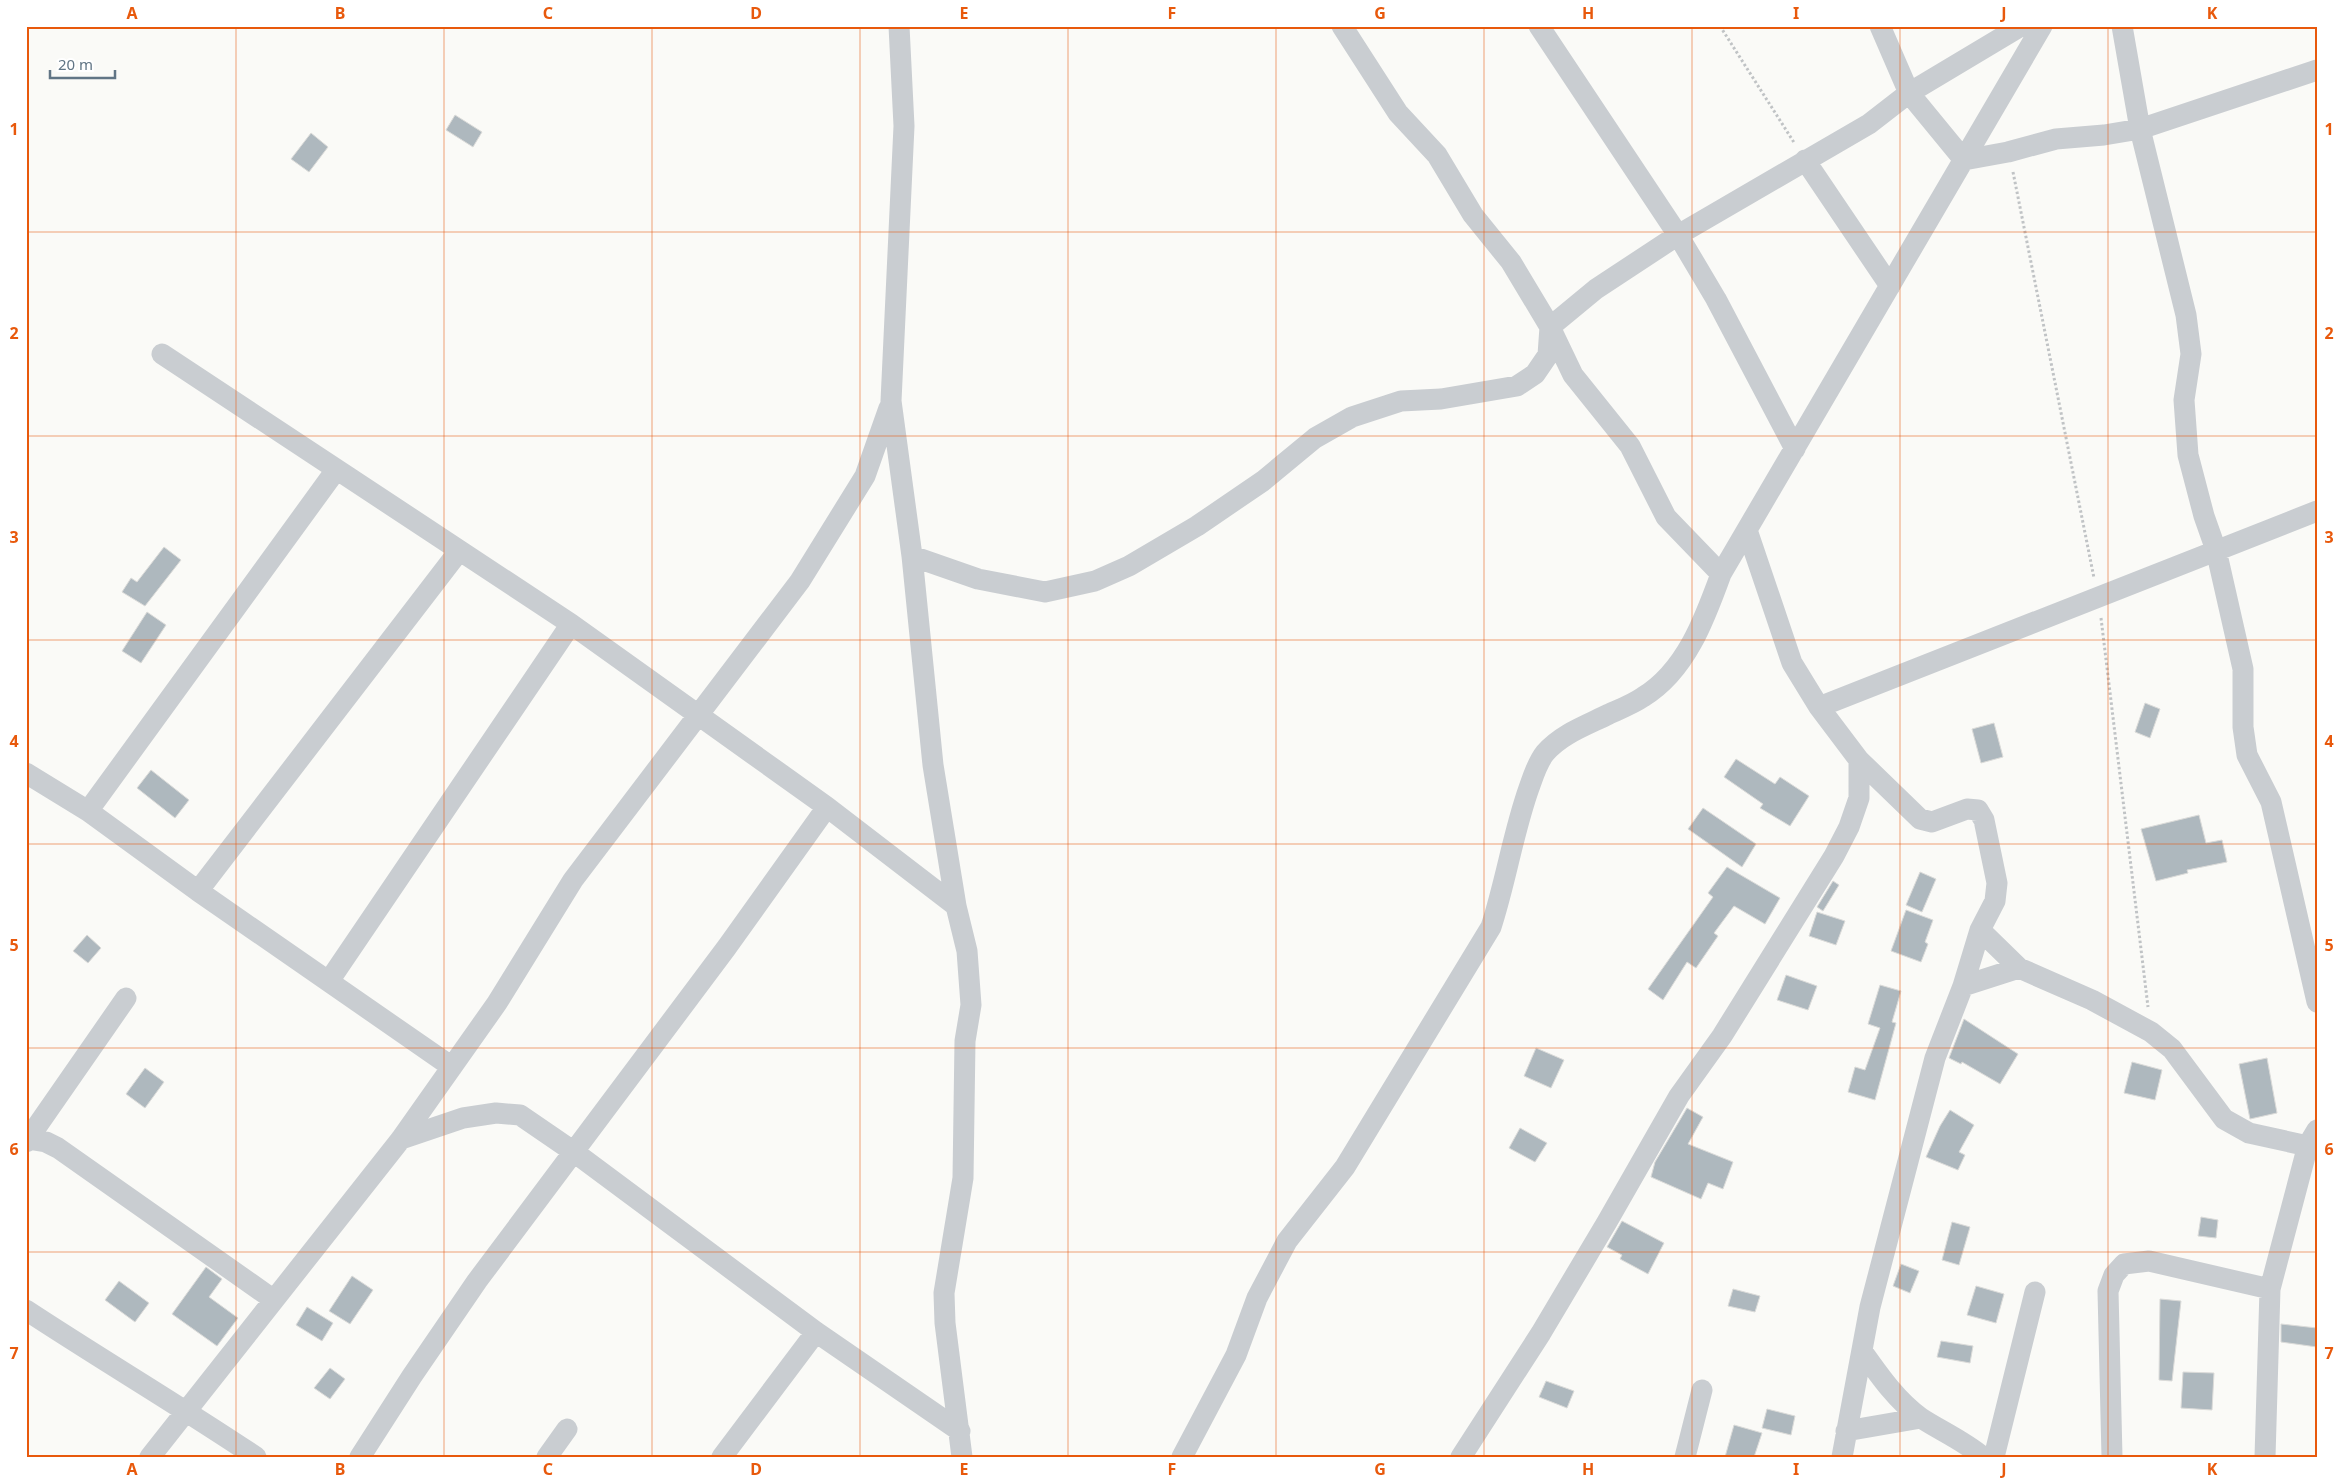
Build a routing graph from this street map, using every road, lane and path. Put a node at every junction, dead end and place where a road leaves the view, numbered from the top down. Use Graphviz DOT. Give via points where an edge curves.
graph roads {
  1 [pos="899,26"];
  2 [pos="1342,26"];
  3 [pos="1539,26"];
  4 [pos="1720,26"];
  5 [pos="1880,26"];
  6 [pos="2021,26"];
  7 [pos="2042,26"];
  8 [pos="2122,26"];
  9 [pos="2317,70"];
  10 [pos="1910,93"];
  11 [pos="2140,129"];
  12 [pos="1805,160"];
  13 [pos="1964,160"];
  14 [pos="1678,235"];
  15 [pos="1890,286"];
  16 [pos="1550,327"];
  17 [pos="162,354"];
  18 [pos="891,401"];
  19 [pos="1795,449"];
  20 [pos="336,470"];
  21 [pos="2317,511"];
  22 [pos="1747,530"];
  23 [pos="2216,550"];
  24 [pos="459,551"];
  25 [pos="912,556"];
  26 [pos="1721,574"];
  27 [pos="571,624"];
  28 [pos="1819,708"];
  29 [pos="699,717"];
  30 [pos="1859,760"];
  31 [pos="26,772"];
  32 [pos="828,807"];
  33 [pos="88,811"];
  34 [pos="198,891"];
  35 [pos="956,906"];
  36 [pos="1980,930"];
  37 [pos="2019,968"];
  38 [pos="329,981"];
  39 [pos="1963,986"];
  40 [pos="126,998"];
  41 [pos="2317,1002"];
  42 [pos="452,1067"];
  43 [pos="401,1139"];
  44 [pos="27,1141"];
  45 [pos="2314,1141"];
  46 [pos="574,1152"];
  47 [pos="2270,1289"];
  48 [pos="2035,1292"];
  49 [pos="274,1300"];
  50 [pos="26,1310"];
  51 [pos="816,1332"];
  52 [pos="1862,1351"];
  53 [pos="1702,1390"];
  54 [pos="186,1410"];
  55 [pos="1921,1418"];
  56 [pos="567,1429"];
  57 [pos="960,1431"];
  58 [pos="1846,1431"];
  59 [pos="150,1457"];
  60 [pos="256,1457"];
  61 [pos="360,1457"];
  62 [pos="547,1457"];
  63 [pos="722,1457"];
  64 [pos="962,1457"];
  65 [pos="1182,1457"];
  66 [pos="1461,1457"];
  67 [pos="1685,1457"];
  68 [pos="1842,1457"];
  69 [pos="1983,1457"];
  70 [pos="1994,1457"];
  71 [pos="2112,1457"];
  72 [pos="2265,1457"];
  1 -- 18 [label="street" via="904,126"];
  2 -- 16 [label="street" via="1398,113 1437,155 1473,215 1511,262"];
  3 -- 14 [label="street"];
  4 -- 12 [label="path"];
  5 -- 10 [label="street"];
  6 -- 10 [label="street"];
  7 -- 13 [label="street"];
  8 -- 11 [label="street"];
  9 -- 11 [label="street"];
  10 -- 12 [label="street" via="1869,124"];
  10 -- 13 [label="street"];
  11 -- 13 [label="street" via="2056,139"];
  11 -- 23 [label="street" via="2186,315 2191,354 2184,400 2188,456"];
  12 -- 14 [label="street"];
  12 -- 15 [label="street"];
  13 -- 15 [label="street"];
  14 -- 16 [label="street" via="1596,289"];
  14 -- 19 [label="street" via="1716,299"];
  15 -- 19 [label="street"];
  16 -- 25 [label="street" via="1548,355 1535,374 1517,386 1441,399 1401,401 1352,417 1315,438 1263,480 1197,526 1129,566 1095,581 1044,592 978,579"];
  16 -- 26 [label="street" via="1573,375 1630,446 1666,517"];
  17 -- 20 [label="street"];
  18 -- 25 [label="street"];
  18 -- 29 [label="street" via="865,476 800,581"];
  19 -- 22 [label="street"];
  20 -- 24 [label="street"];
  20 -- 33 [label="street"];
  21 -- 23 [label="street"];
  22 -- 26 [label="street"];
  22 -- 28 [label="street" via="1792,663"];
  23 -- 28 [label="street"];
  23 -- 41 [label="street" via="2243,669 2243,727 2248,755 2271,802"];
  24 -- 27 [label="street"];
  24 -- 34 [label="street"];
  25 -- 35 [label="street" via="933,765"];
  26 -- 65 [label="street" via="1687,652 1666,678 1644,696 1559,740 1544,754 1520,814 1502,895 1491,927 1345,1167 1287,1241 1257,1298 1236,1355"];
  27 -- 29 [label="street"];
  27 -- 38 [label="street"];
  28 -- 30 [label="street"];
  29 -- 32 [label="street"];
  29 -- 42 [label="street" via="573,880 497,1003"];
  30 -- 36 [label="street" via="1920,819 1932,822 1967,809 1978,810 1984,820 1997,883 1995,901"];
  30 -- 66 [label="street" via="1859,798 1834,856 1722,1036 1679,1096 1541,1333"];
  31 -- 33 [label="street"];
  32 -- 35 [label="street"];
  32 -- 46 [label="street"];
  33 -- 34 [label="street"];
  34 -- 38 [label="street"];
  35 -- 57 [label="street" via="966,951 971,1005 965,1041 963,1178 944,1294"];
  36 -- 37 [label="street"];
  36 -- 39 [label="street"];
  37 -- 39 [label="street"];
  37 -- 45 [label="street" via="2092,1000 2151,1032 2172,1049 2224,1119 2249,1133"];
  38 -- 42 [label="street"];
  39 -- 52 [label="street" via="1936,1058 1870,1307"];
  40 -- 44 [label="street"];
  42 -- 43 [label="street"];
  43 -- 46 [label="street" via="463,1118 496,1113 520,1115"];
  43 -- 49 [label="street"];
  44 -- 49 [label="street" via="46,1142 58,1148"];
  45 -- 47 [label="street"];
  46 -- 51 [label="street"];
  46 -- 61 [label="street" via="477,1282"];
  47 -- 71 [label="street" via="2149,1260 2124,1264 2114,1275 2108,1291"];
  47 -- 72 [label="street"];
  48 -- 70 [label="street"];
  49 -- 54 [label="street"];
  50 -- 54 [label="street"];
  51 -- 57 [label="street"];
  51 -- 63 [label="street"];
  52 -- 55 [label="street" via="1883,1380"];
  52 -- 58 [label="street"];
  53 -- 67 [label="street"];
  54 -- 59 [label="street"];
  54 -- 60 [label="street"];
  55 -- 58 [label="street"];
  55 -- 69 [label="street"];
  56 -- 62 [label="street"];
  57 -- 64 [label="street"];
  58 -- 68 [label="street"];
}
